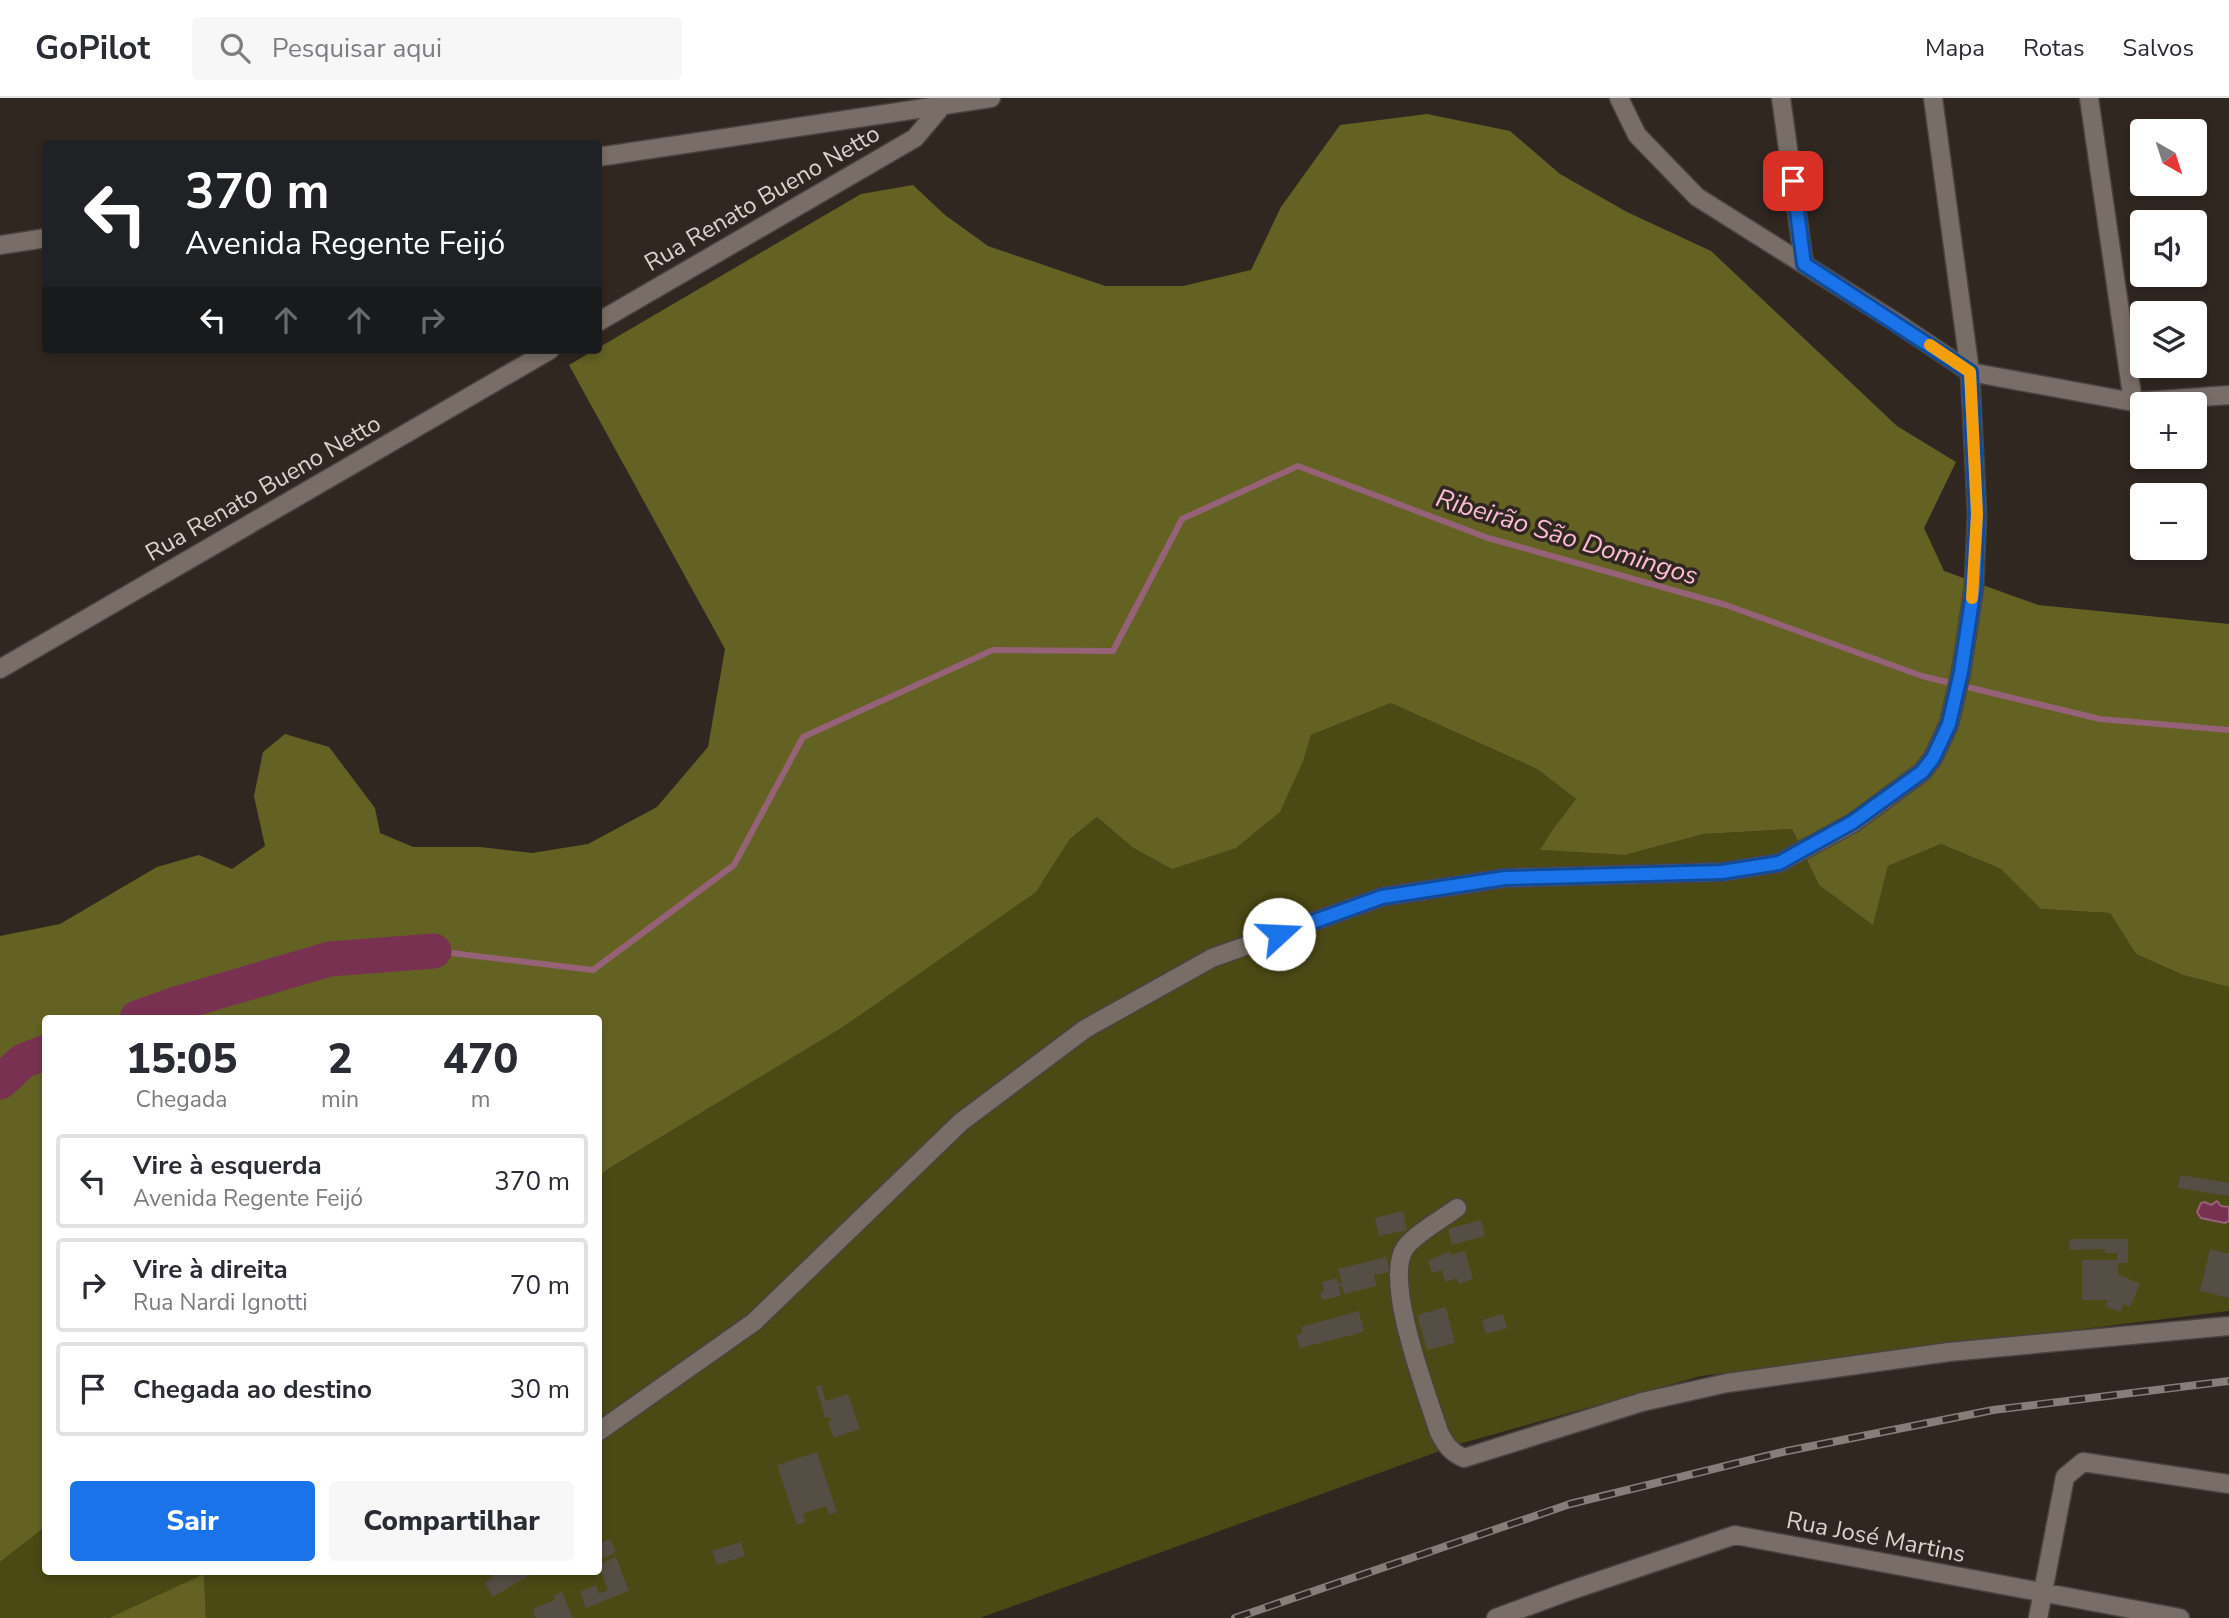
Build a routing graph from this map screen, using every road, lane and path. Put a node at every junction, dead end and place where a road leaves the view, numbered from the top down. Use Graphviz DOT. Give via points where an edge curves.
graph roads {
  1 [pos="991,98"];
  2 [pos="1619,98"];
  3 [pos="1781,98"];
  4 [pos="1933,98"];
  5 [pos="2089,98"];
  6 [pos="942,106"];
  7 [pos="602,156"];
  8 [pos="42,239"];
  9 [pos="0,245"];
  10 [pos="1804,264"];
  11 [pos="602,320"];
  12 [pos="543,354"];
  13 [pos="1970,372"];
  14 [pos="2132,392"];
  15 [pos="2229,395"];
  16 [pos="2207,397"];
  17 [pos="2130,401"];
  18 [pos="0,669"];
  19 [pos="1457,1208"];
  20 [pos="2229,1326"];
  21 [pos="602,1429"];
  22 [pos="2229,1484"];
  23 [pos="2042,1592"];
  24 [pos="1533,1612"];
  25 [pos="1496,1618"];
  26 [pos="2038,1618"];
  27 [pos="2180,1618"];
  1 -- 6 [label="street"];
  2 -- 10 [label="street" via="1637,135 1697,197"];
  3 -- 10 [label="street"];
  4 -- 13 [label="street"];
  5 -- 14 [label="street"];
  6 -- 7 [label="street"];
  6 -- 11 [label="street, Rua Renato Bueno Netto" via="915,138"];
  8 -- 9 [label="street"];
  10 -- 13 [label="street"];
  12 -- 18 [label="street, Rua Renato Bueno Netto"];
  13 -- 17 [label="street"];
  13 -- 21 [label="street" via="1977,514 1974,587 1949,724 1922,772 1853,822 1779,863 1722,872 1505,878 1382,897 1212,958 1085,1029 961,1122 754,1322"];
  15 -- 16 [label="street"];
  19 -- 20 [label="street" via="1406,1246 1400,1257 1401,1308 1438,1432 1455,1455 1464,1458 1642,1402 1727,1383 1949,1352"];
  22 -- 23 [label="street" via="2083,1462 2065,1477"];
  23 -- 24 [label="street, Rua José Martins" via="1735,1535 1569,1591"];
  23 -- 26 [label="street"];
  23 -- 27 [label="street, Rua José Martins"];
  24 -- 25 [label="street, Rua José Martins"];
}
